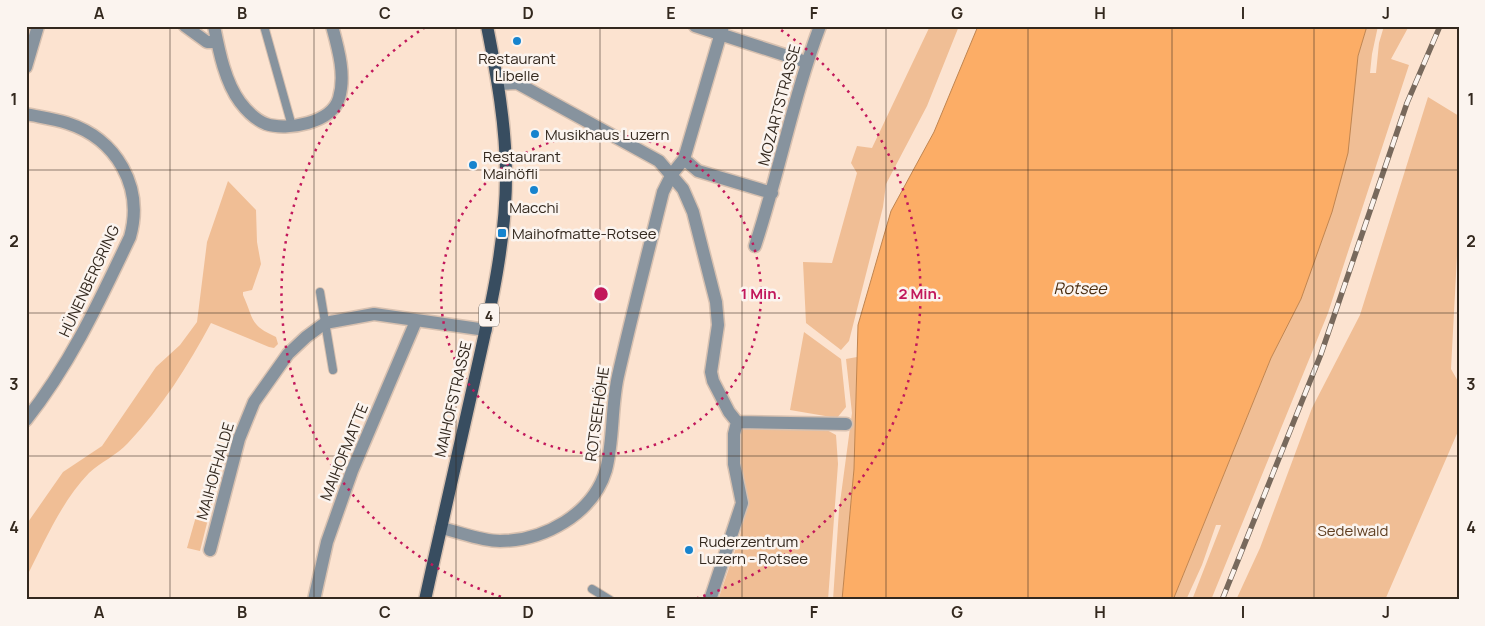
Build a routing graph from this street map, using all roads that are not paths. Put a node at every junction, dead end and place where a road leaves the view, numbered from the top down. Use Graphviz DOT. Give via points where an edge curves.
graph roads {
  1 [pos="38,26"];
  2 [pos="185,26"];
  3 [pos="214,26"];
  4 [pos="264,26"];
  5 [pos="332,26"];
  6 [pos="487,26"];
  7 [pos="695,26"];
  8 [pos="820,26"];
  9 [pos="721,30"];
  10 [pos="217,42"];
  11 [pos="806,62"];
  12 [pos="26,67"];
  13 [pos="498,84"];
  14 [pos="26,114"];
  15 [pos="292,126"];
  16 [pos="684,159"];
  17 [pos="672,174"];
  18 [pos="772,193"];
  19 [pos="755,246"];
  20 [pos="320,292"];
  21 [pos="416,321"];
  22 [pos="325,323"];
  23 [pos="486,330"];
  24 [pos="333,370"];
  25 [pos="26,420"];
  26 [pos="737,422"];
  27 [pos="846,424"];
  28 [pos="441,528"];
  29 [pos="210,550"];
  30 [pos="592,589"];
  31 [pos="314,600"];
  32 [pos="425,600"];
  33 [pos="610,600"];
  34 [pos="710,600"];
  1 -- 12 [label="street"];
  2 -- 10 [label="street" via="207,42"];
  3 -- 10 [label="street"];
  4 -- 15 [label="lane"];
  5 -- 15 [label="street" via="341,70 339,100 318,119"];
  6 -- 13 [label="main road, MAIHOFSTRASSE / 4"];
  7 -- 9 [label="street"];
  8 -- 11 [label="street, MOZARTSTRASSE"];
  9 -- 11 [label="street"];
  9 -- 16 [label="street"];
  10 -- 15 [label="street" via="228,80 239,101 265,124"];
  11 -- 18 [label="street, MOZARTSTRASSE"];
  13 -- 17 [label="street" via="517,83 659,160"];
  13 -- 23 [label="main road, MAIHOFSTRASSE / 4" via="505,143 505,196"];
  14 -- 25 [label="street, HÜNENBERGRING" via="68,123 95,136 115,153 128,175 133,197 133,225 86,330 66,366"];
  16 -- 17 [label="street, ROTSEEHÖHE"];
  16 -- 18 [label="street" via="698,171"];
  17 -- 26 [label="street" via="694,212 710,272 718,325 713,381"];
  17 -- 28 [label="street, ROTSEEHÖHE" via="663,192 617,378 605,472 594,494 551,532 523,539 499,541"];
  18 -- 19 [label="street, MOZARTSTRASSE"];
  20 -- 22 [label="lane"];
  21 -- 22 [label="street, MAIHOFHALDE" via="374,314"];
  21 -- 23 [label="street, MAIHOFHALDE"];
  21 -- 31 [label="street, MAIHOFMATTE" via="352,472 327,542"];
  22 -- 24 [label="lane"];
  22 -- 29 [label="street, MAIHOFHALDE" via="288,354 254,402 239,439"];
  23 -- 28 [label="main road, MAIHOFSTRASSE / 4"];
  26 -- 27 [label="street"];
  26 -- 34 [label="street" via="734,464 742,503"];
  28 -- 32 [label="main road, MAIHOFSTRASSE / 4"];
  30 -- 33 [label="lane"];
}
